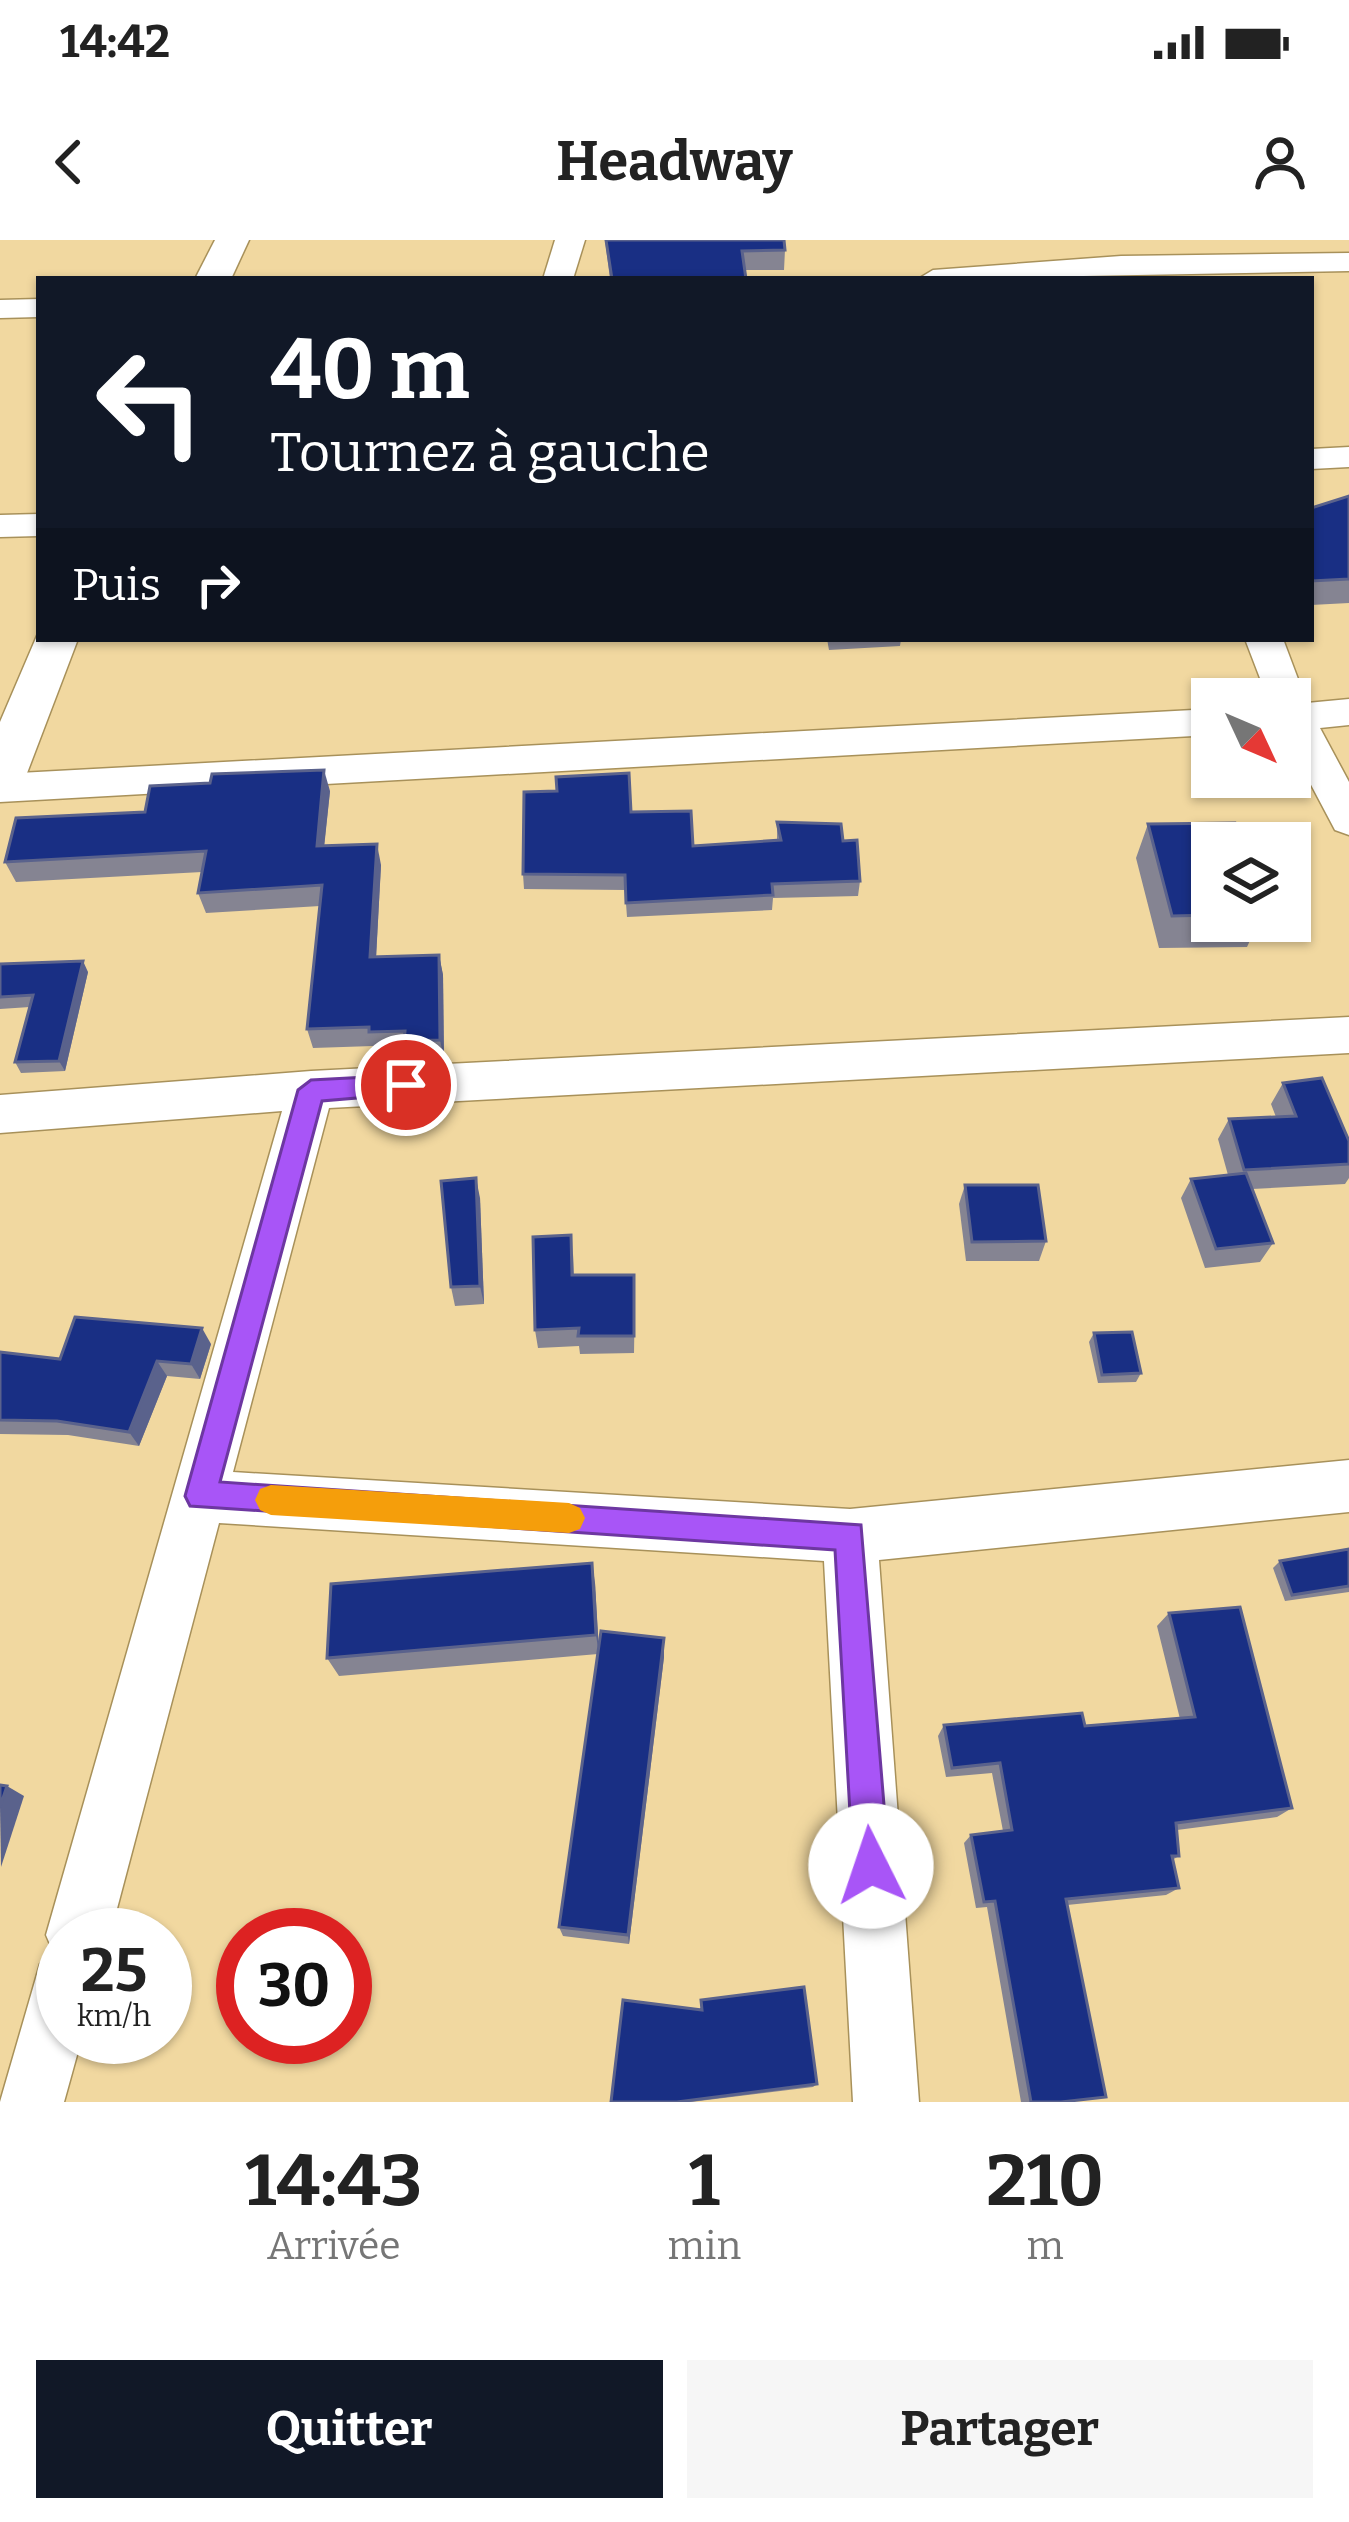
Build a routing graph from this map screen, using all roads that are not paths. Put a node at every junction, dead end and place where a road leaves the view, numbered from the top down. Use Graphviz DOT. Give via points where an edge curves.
graph roads {
  1 [pos="232,240"];
  2 [pos="570,240"];
  3 [pos="1118,261"];
  4 [pos="1349,262"];
  5 [pos="215,276"];
  6 [pos="559,276"];
  7 [pos="964,276"];
  8 [pos="36,308"];
  9 [pos="0,309"];
  10 [pos="1349,458"];
  11 [pos="1314,459"];
  12 [pos="36,525"];
  13 [pos="0,526"];
  14 [pos="55,642"];
  15 [pos="1265,642"];
  16 [pos="1278,678"];
  17 [pos="1311,711"];
  18 [pos="1349,712"];
  19 [pos="1191,723"];
  20 [pos="1311,749"];
  21 [pos="0,784"];
  22 [pos="1349,820"];
  23 [pos="1349,1035"];
  24 [pos="311,1090"];
  25 [pos="0,1114"];
  26 [pos="1349,1486"];
  27 [pos="201,1496"];
  28 [pos="850,1536"];
  29 [pos="86,1908"];
  30 [pos="42,2064"];
  31 [pos="31,2102"];
  32 [pos="886,2102"];
  1 -- 5 [label="street"];
  2 -- 6 [label="street"];
  3 -- 4 [label="street"];
  3 -- 7 [label="street"];
  8 -- 9 [label="street"];
  10 -- 11 [label="street"];
  12 -- 13 [label="street"];
  14 -- 21 [label="street"];
  15 -- 16 [label="street"];
  17 -- 18 [label="street"];
  19 -- 21 [label="street"];
  20 -- 22 [label="street"];
  23 -- 24 [label="street"];
  24 -- 25 [label="street"];
  24 -- 27 [label="street"];
  26 -- 28 [label="street"];
  27 -- 28 [label="street"];
  27 -- 29 [label="street"];
  28 -- 32 [label="street"];
  30 -- 31 [label="street"];
}
